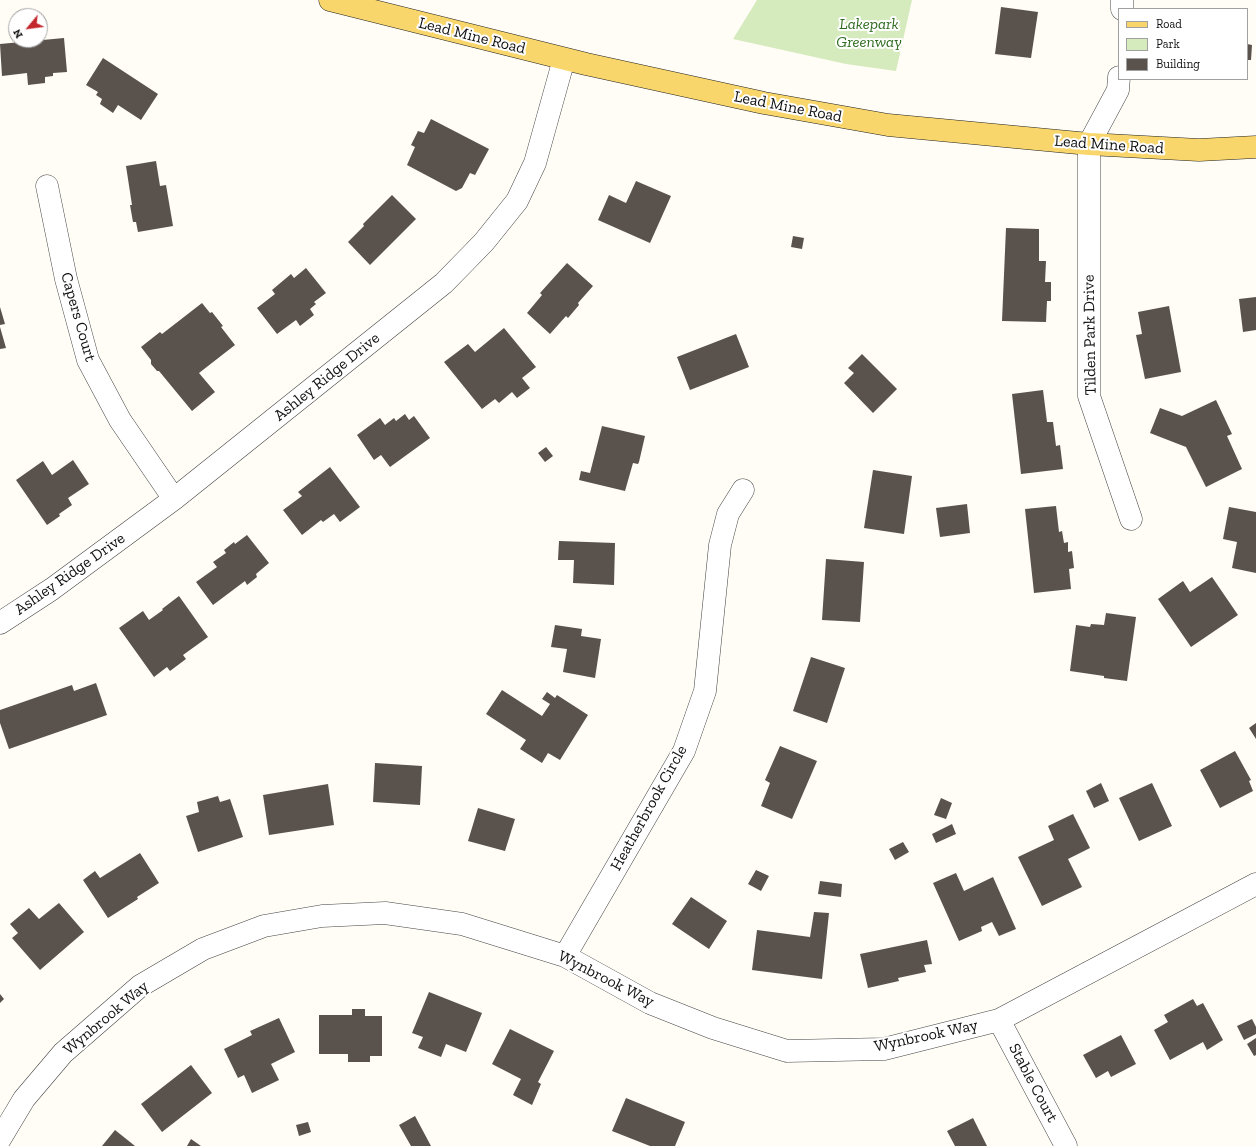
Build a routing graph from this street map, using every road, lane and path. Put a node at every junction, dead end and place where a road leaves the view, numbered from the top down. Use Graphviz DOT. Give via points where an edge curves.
graph roads {
  1 [pos="330,0"];
  2 [pos="564,59"];
  3 [pos="1119,80"];
  4 [pos="1089,144"];
  5 [pos="1256,147"];
  6 [pos="47,186"];
  7 [pos="743,490"];
  8 [pos="174,499"];
  9 [pos="1131,519"];
  10 [pos="0,623"];
  11 [pos="1256,884"];
  12 [pos="565,956"];
  13 [pos="999,1020"];
  14 [pos="0,1139"];
  15 [pos="1066,1146"];
  1 -- 2 [label="main road, Lead Mine Road"];
  2 -- 4 [label="main road, Lead Mine Road" via="764,103 888,125"];
  2 -- 8 [label="street, Ashley Ridge Drive" via="535,163 517,201 484,242 444,283"];
  3 -- 4 [label="street" via="1118,90"];
  4 -- 5 [label="main road, Lead Mine Road" via="1199,150"];
  4 -- 9 [label="street, Tilden Park Drive" via="1089,396"];
  6 -- 8 [label="street, Capers Court" via="66,279 88,360 120,420"];
  7 -- 12 [label="street, Heatherbrook Circle" via="728,514 720,545 705,691 684,751"];
  8 -- 10 [label="street, Ashley Ridge Drive" via="52,590"];
  11 -- 13 [label="street, Wynbrook Way"];
  12 -- 13 [label="street, Wynbrook Way" via="650,1003 713,1028 787,1051 884,1049"];
  12 -- 14 [label="street, Wynbrook Way" via="462,924 386,913 322,916 264,926 203,949 140,986 64,1053 24,1099"];
  13 -- 15 [label="street, Stable Court"];
}
